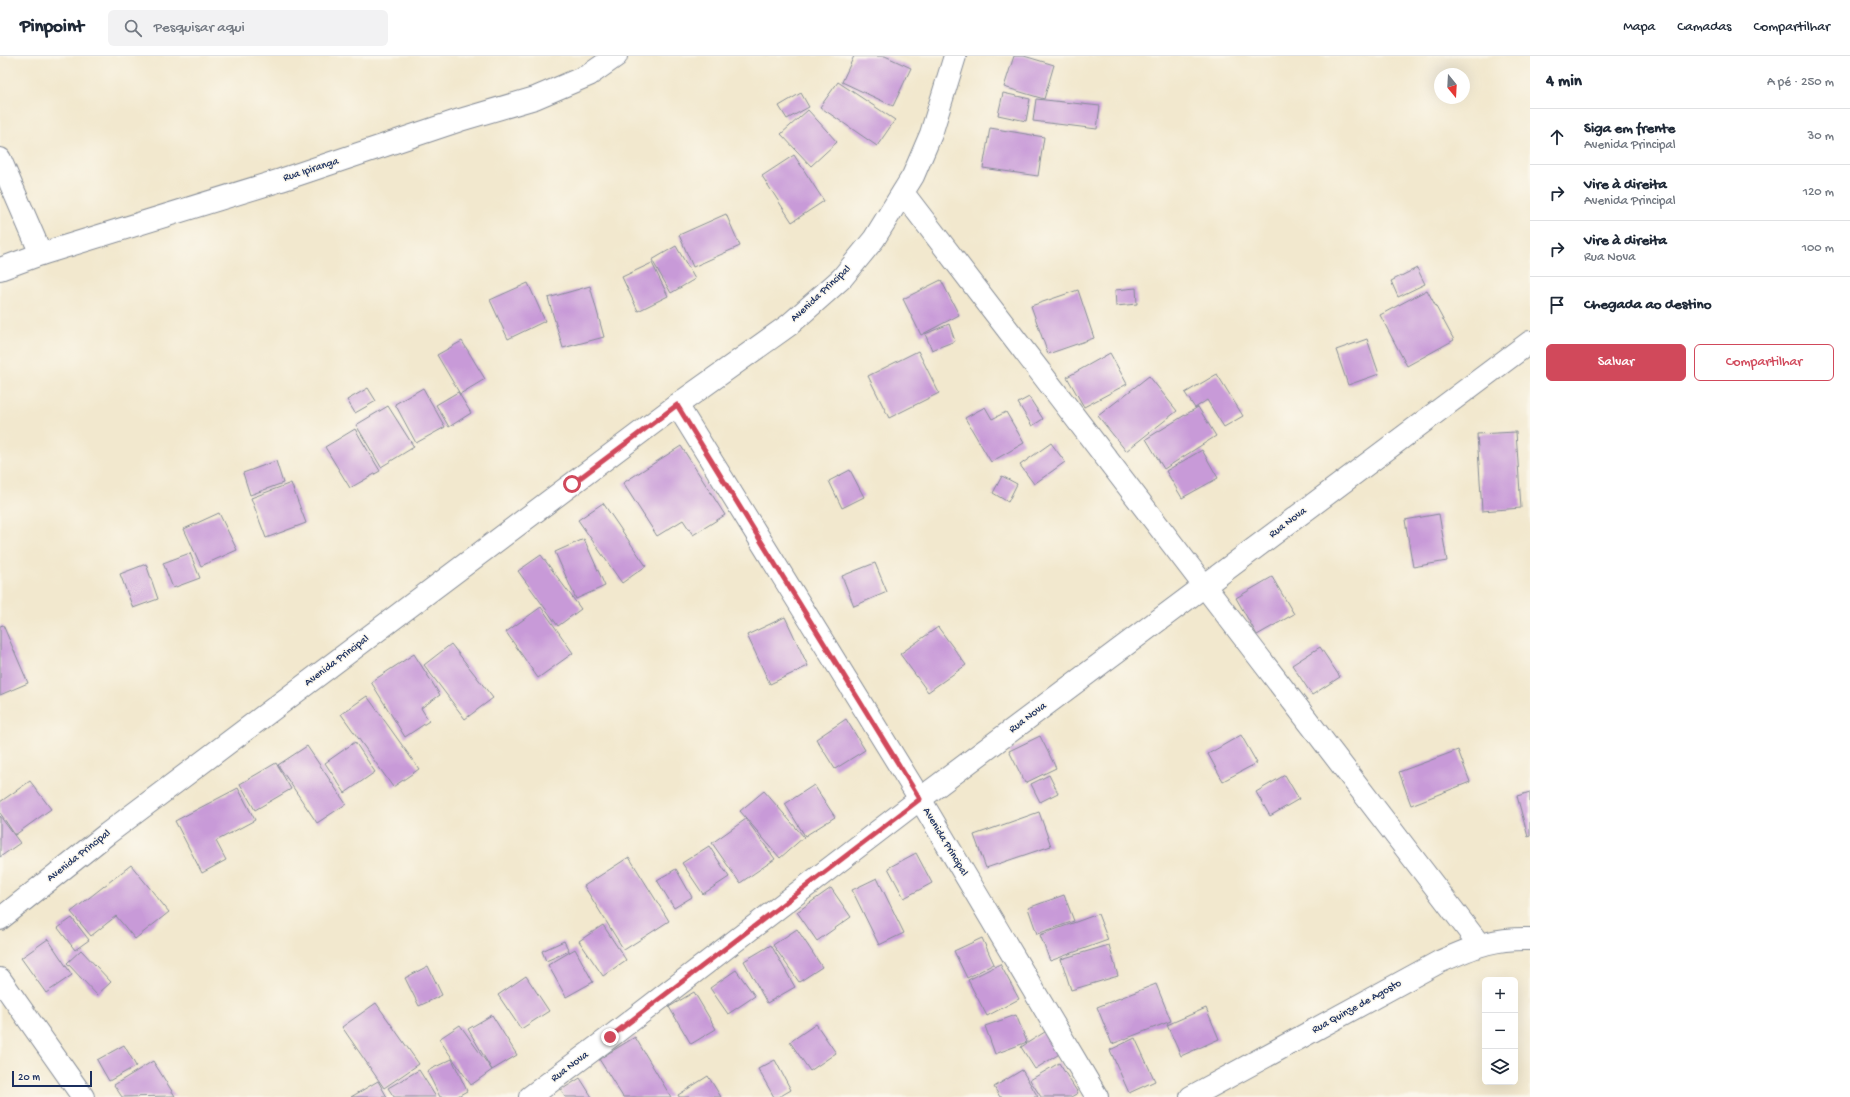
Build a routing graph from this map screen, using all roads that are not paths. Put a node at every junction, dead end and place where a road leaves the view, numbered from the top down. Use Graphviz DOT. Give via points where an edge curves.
graph roads {
  1 [pos="616,56"];
  2 [pos="955,56"];
  3 [pos="0,159"];
  4 [pos="903,193"];
  5 [pos="41,254"];
  6 [pos="0,269"];
  7 [pos="1530,342"];
  8 [pos="677,405"];
  9 [pos="1204,585"];
  10 [pos="920,799"];
  11 [pos="0,919"];
  12 [pos="1530,939"];
  13 [pos="1479,944"];
  14 [pos="0,979"];
  15 [pos="83,1097"];
  16 [pos="530,1097"];
  17 [pos="1097,1097"];
  18 [pos="1191,1097"];
  1 -- 5 [label="street, Rua Ipiranga" via="589,75 536,98"];
  2 -- 4 [label="street, Avenida Principal" via="931,134"];
  3 -- 5 [label="street"];
  4 -- 8 [label="street, Avenida Principal" via="874,239 842,278 789,325"];
  4 -- 9 [label="street"];
  5 -- 6 [label="street, Rua Ipiranga"];
  7 -- 9 [label="street, Rua Nova"];
  8 -- 10 [label="street, Avenida Principal"];
  8 -- 11 [label="street, Avenida Principal" via="107,834"];
  9 -- 10 [label="street, Rua Nova"];
  9 -- 13 [label="street"];
  10 -- 16 [label="street, Rua Nova"];
  10 -- 17 [label="street, Avenida Principal"];
  12 -- 13 [label="street, Rua Quinze de Agosto" via="1507,938"];
  13 -- 18 [label="street, Rua Quinze de Agosto" via="1439,962"];
  14 -- 15 [label="street"];
}
